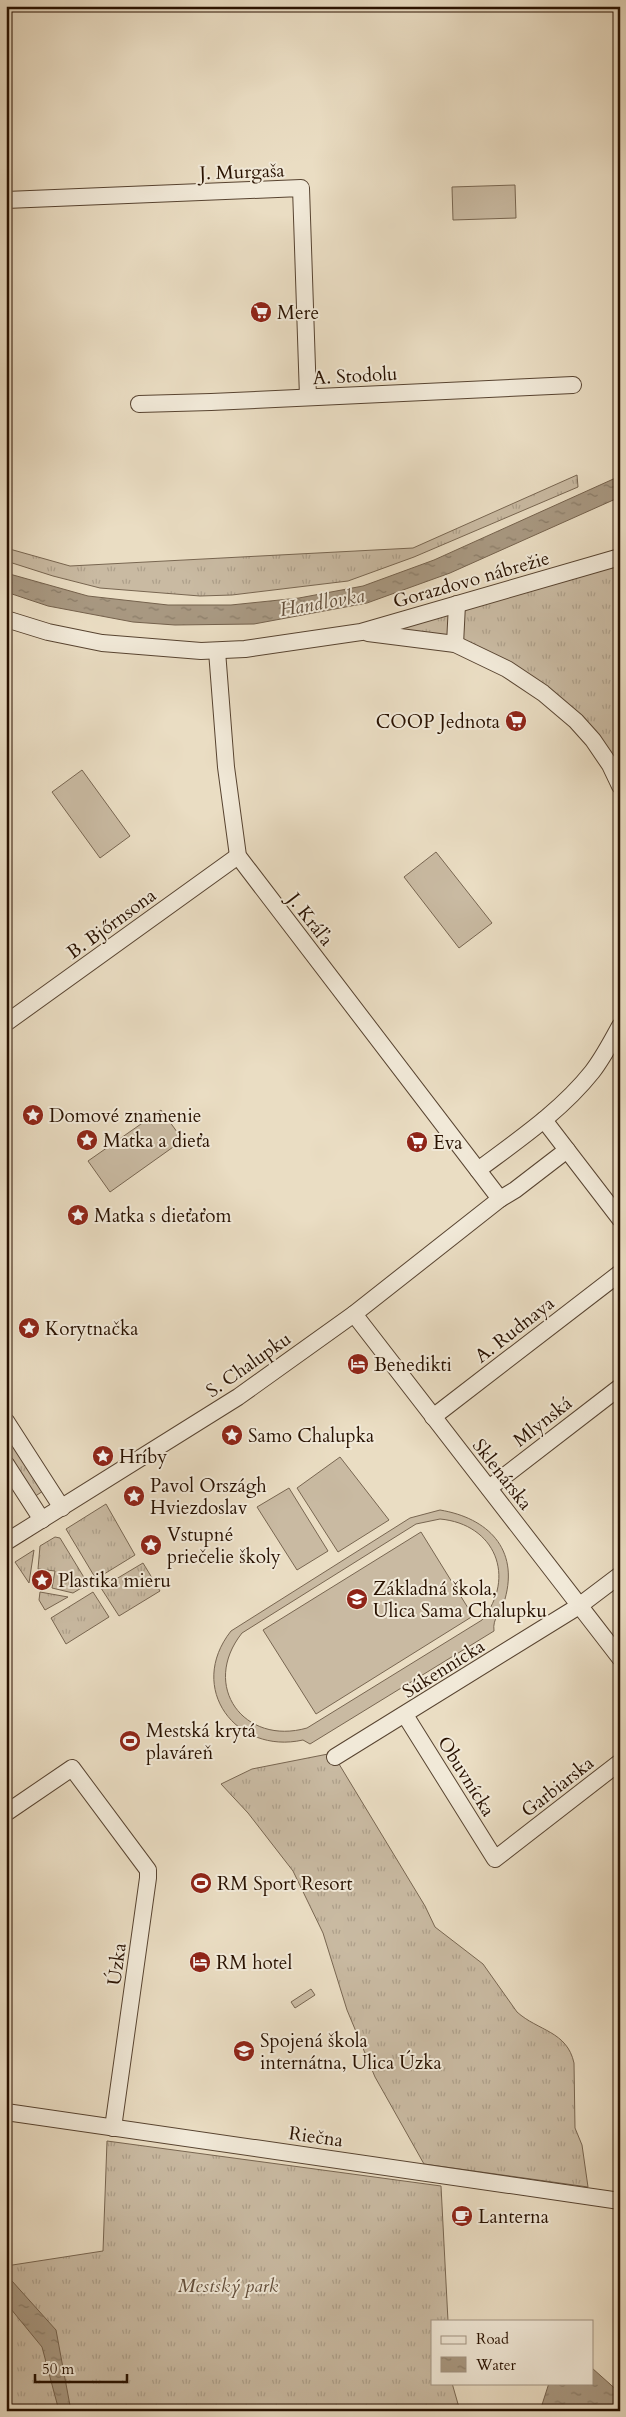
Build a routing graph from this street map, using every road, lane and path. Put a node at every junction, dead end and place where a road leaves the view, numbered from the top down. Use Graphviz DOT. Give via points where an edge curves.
graph roads {
  1 [pos="6,200"];
  2 [pos="573,385"];
  3 [pos="308,397"];
  4 [pos="140,404"];
  5 [pos="620,557"];
  6 [pos="457,604"];
  7 [pos="6,619"];
  8 [pos="361,632"];
  9 [pos="455,644"];
  10 [pos="217,651"];
  11 [pos="620,786"];
  12 [pos="238,856"];
  13 [pos="6,1023"];
  14 [pos="620,1026"];
  15 [pos="544,1120"];
  16 [pos="567,1150"];
  17 [pos="478,1170"];
  18 [pos="500,1199"];
  19 [pos="620,1219"];
  20 [pos="620,1273"];
  21 [pos="354,1314"];
  22 [pos="620,1386"];
  23 [pos="433,1417"];
  24 [pos="6,1421"];
  25 [pos="6,1464"];
  26 [pos="489,1488"];
  27 [pos="62,1508"];
  28 [pos="42,1520"];
  29 [pos="6,1542"];
  30 [pos="620,1575"];
  31 [pos="579,1606"];
  32 [pos="620,1658"];
  33 [pos="405,1715"];
  34 [pos="335,1757"];
  35 [pos="620,1762"];
  36 [pos="6,1813"];
  37 [pos="495,1859"];
  38 [pos="6,2112"];
  39 [pos="113,2128"];
  40 [pos="620,2201"];
  1 -- 3 [label="street, J. Murgaša" via="301,188"];
  2 -- 3 [label="street, A. Stodolu"];
  3 -- 4 [label="street, A. Stodolu"];
  5 -- 6 [label="street, Gorazdovo nábrežie"];
  6 -- 8 [label="street, Gorazdovo nábrežie"];
  6 -- 9 [label="street"];
  7 -- 10 [label="street, Gorazdovo nábrežie" via="102,643"];
  8 -- 9 [label="street"];
  8 -- 10 [label="street, Gorazdovo nábrežie"];
  9 -- 11 [label="street" via="508,669 543,692 593,740"];
  10 -- 12 [label="street, J. Kráľa" via="226,767"];
  12 -- 13 [label="street, B. Bjőrnsona"];
  12 -- 17 [label="street, J. Kráľa"];
  14 -- 15 [label="street" via="592,1072"];
  15 -- 16 [label="street"];
  15 -- 17 [label="street"];
  16 -- 18 [label="street, S. Chalupku"];
  16 -- 19 [label="street"];
  17 -- 18 [label="street"];
  18 -- 21 [label="street, S. Chalupku"];
  20 -- 23 [label="street, A. Rudnaya"];
  21 -- 23 [label="street, Sklenárska"];
  21 -- 27 [label="street, S. Chalupku" via="238,1397"];
  22 -- 26 [label="street, Mlynská"];
  23 -- 26 [label="street, Sklenárska"];
  24 -- 27 [label="street"];
  25 -- 28 [label="street"];
  26 -- 31 [label="street, Sklenárska"];
  27 -- 28 [label="street, S. Chalupku"];
  28 -- 29 [label="street, S. Chalupku"];
  30 -- 31 [label="street, Súkennícka"];
  31 -- 32 [label="street, Sklenárska"];
  31 -- 33 [label="street, Súkennícka"];
  33 -- 34 [label="street, Súkennícka"];
  33 -- 37 [label="street, Obuvnícka"];
  35 -- 37 [label="street, Garbiarska"];
  36 -- 39 [label="street, Úzka" via="72,1768 148,1870"];
  38 -- 39 [label="street, Riečna"];
  39 -- 40 [label="street, Riečna"];
}
